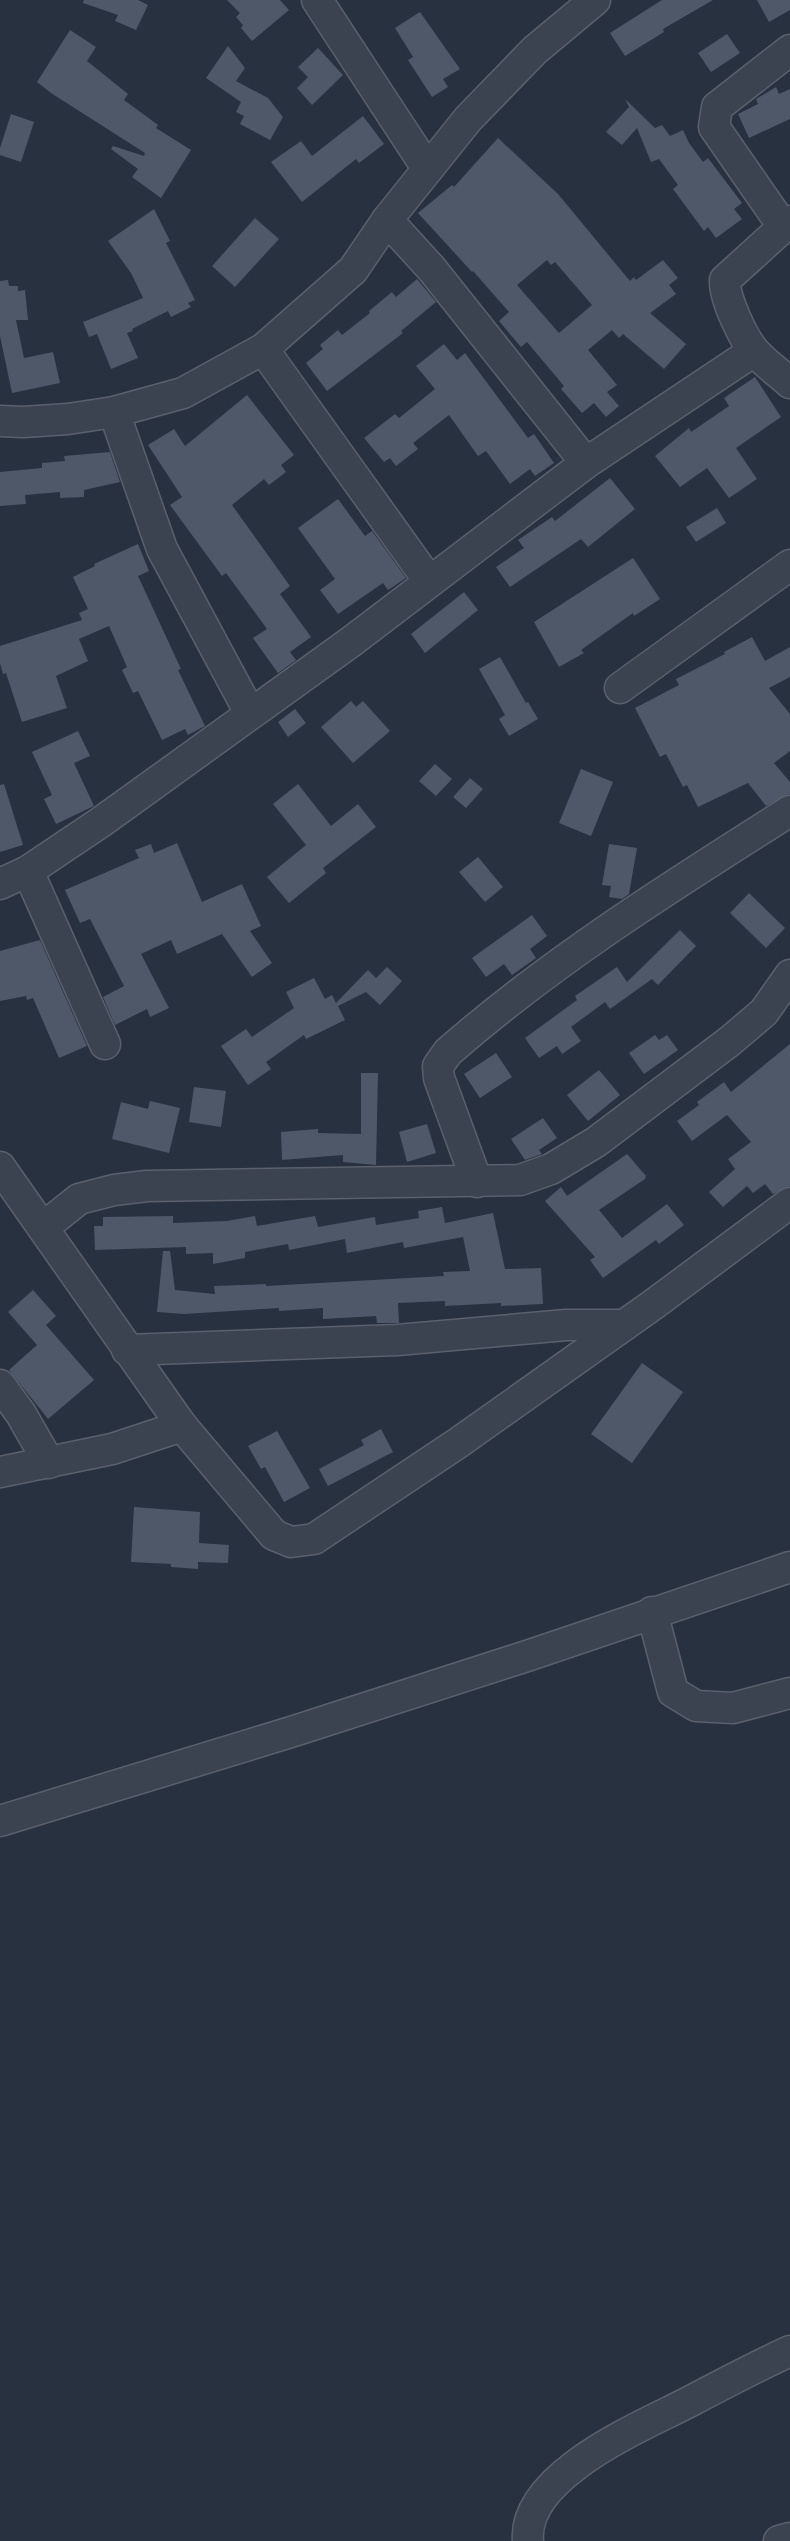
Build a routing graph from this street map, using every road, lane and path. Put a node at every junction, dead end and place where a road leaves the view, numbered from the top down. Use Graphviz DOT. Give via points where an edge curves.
graph roads {
  1 [pos="317,0"];
  2 [pos="577,6"];
  3 [pos="790,50"];
  4 [pos="427,168"];
  5 [pos="387,220"];
  6 [pos="786,223"];
  7 [pos="263,349"];
  8 [pos="754,351"];
  9 [pos="790,383"];
  10 [pos="114,412"];
  11 [pos="0,421"];
  12 [pos="586,463"];
  13 [pos="790,565"];
  14 [pos="429,580"];
  15 [pos="620,688"];
  16 [pos="250,713"];
  17 [pos="790,811"];
  18 [pos="28,871"];
  19 [pos="0,884"];
  20 [pos="790,975"];
  21 [pos="105,1044"];
  22 [pos="0,1167"];
  23 [pos="477,1182"];
  24 [pos="790,1203"];
  25 [pos="44,1227"];
  26 [pos="624,1325"];
  27 [pos="128,1350"];
  28 [pos="0,1385"];
  29 [pos="182,1426"];
  30 [pos="49,1463"];
  31 [pos="0,1472"];
  32 [pos="790,1567"];
  33 [pos="652,1612"];
  34 [pos="790,1693"];
  35 [pos="0,1821"];
  36 [pos="790,2351"];
  37 [pos="790,2538"];
  38 [pos="528,2541"];
  39 [pos="779,2541"];
  1 -- 4 [label="street"];
  2 -- 4 [label="street" via="468,119"];
  3 -- 6 [label="street" via="717,107 714,118 714,127"];
  4 -- 5 [label="street"];
  5 -- 7 [label="street" via="353,270"];
  5 -- 12 [label="street" via="431,268"];
  6 -- 8 [label="street" via="725,280 728,302"];
  7 -- 10 [label="street" via="183,393"];
  7 -- 14 [label="street"];
  8 -- 9 [label="street"];
  8 -- 12 [label="street"];
  10 -- 11 [label="street" via="68,419"];
  10 -- 16 [label="street" via="162,549"];
  12 -- 14 [label="street"];
  13 -- 15 [label="street"];
  14 -- 16 [label="street" via="352,641"];
  16 -- 18 [label="street"];
  17 -- 23 [label="street" via="566,960 448,1052 438,1066 439,1078"];
  18 -- 19 [label="street"];
  18 -- 21 [label="street"];
  20 -- 23 [label="street" via="756,1019 596,1142 551,1169 520,1180"];
  22 -- 25 [label="street"];
  23 -- 25 [label="street" via="147,1186 79,1199"];
  24 -- 26 [label="street"];
  25 -- 27 [label="street"];
  26 -- 27 [label="street" via="566,1325 397,1340"];
  26 -- 29 [label="street" via="314,1539 291,1542 274,1535"];
  27 -- 29 [label="street"];
  28 -- 30 [label="street"];
  29 -- 30 [label="street" via="112,1449"];
  30 -- 31 [label="street"];
  32 -- 33 [label="street"];
  33 -- 34 [label="street" via="673,1692 696,1706 733,1708"];
  33 -- 35 [label="street" via="303,1729"];
  36 -- 38 [label="street" via="594,2450 564,2473 538,2504 526,2529"];
  37 -- 39 [label="street"];
}
